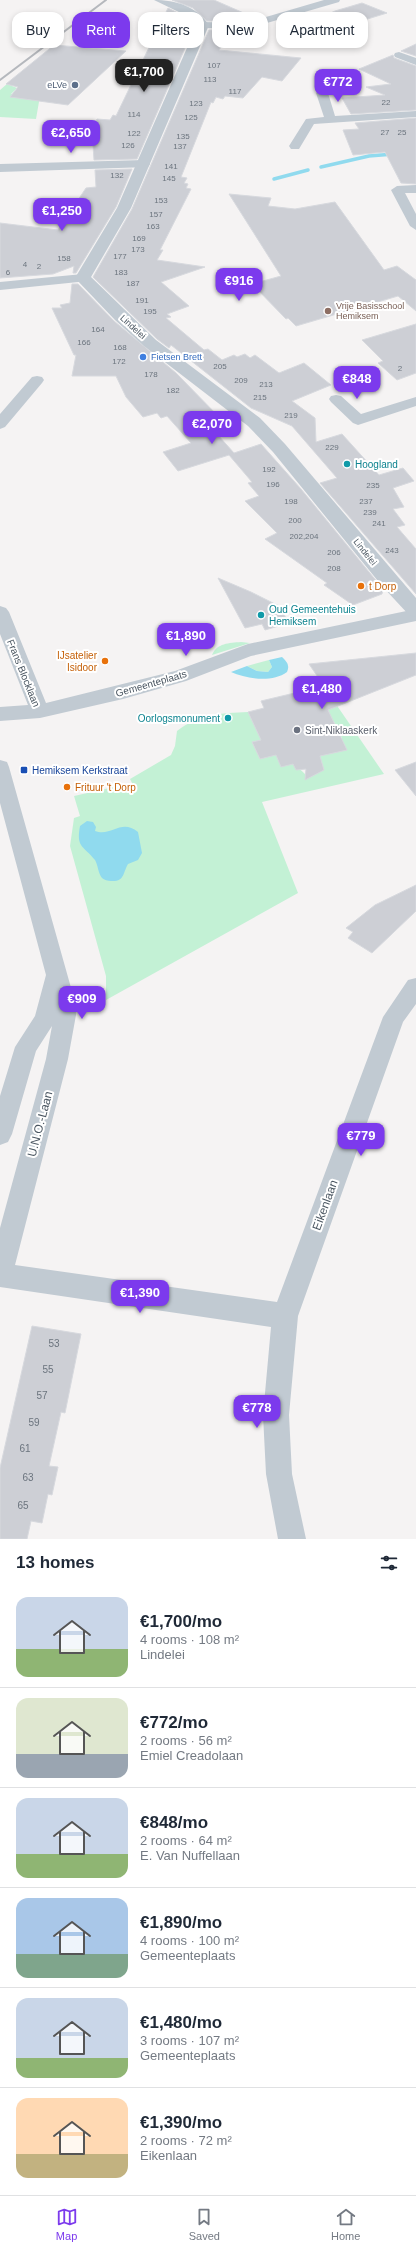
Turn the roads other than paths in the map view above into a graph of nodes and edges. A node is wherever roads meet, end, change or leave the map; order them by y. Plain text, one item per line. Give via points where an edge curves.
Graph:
1 (160, 0) edge
2 (335, 0) edge
3 (188, 12) edge
4 (204, 25) edge
5 (194, 48) edge
6 (399, 55) dead end
7 (416, 62) edge
8 (322, 93) dead end
9 (416, 114) edge
10 (331, 120) junction
11 (295, 146) dead end
12 (144, 164) junction
13 (0, 168) edge
14 (416, 189) edge
15 (416, 226) edge
16 (83, 278) junction
17 (0, 286) edge
18 (37, 380) dead end
19 (336, 399) dead end
20 (416, 401) edge
21 (0, 424) edge
22 (416, 610) edge
23 (0, 612) edge
24 (416, 614) edge
25 (40, 711) junction
26 (0, 714) edge
27 (0, 767) edge
28 (55, 974) junction
29 (416, 987) edge
30 (0, 1134) edge
31 (0, 1274) edge
32 (285, 1316) junction
33 (292, 1539) edge

1 - 3 street
2 - 4 street via 246,26
5 - 12 street
6 - 7 street
8 - 10 street
9 - 10 street
10 - 11 street via 310,121
12 - 13 street
12 - 16 street via 124,208
14 - 15 street via 397,190
16 - 17 street
16 - 22 street, Lindelei via 150,343 254,422 280,448 389,581
18 - 21 street
19 - 20 street via 358,420
23 - 25 street, Frans Blocklaan
24 - 25 street, Gemeenteplaats via 248,650 180,676
25 - 26 street, Gemeenteplaats
27 - 28 street, U.N.O.-Laan
28 - 30 street, U.N.O.-Laan via 52,997 44,1020 26,1047
28 - 31 street, U.N.O.-Laan via 64,1009 63,1034
29 - 32 street, Eikenlaan via 394,1017
31 - 32 street
32 - 33 street, Eikenlaan via 276,1415 279,1474

